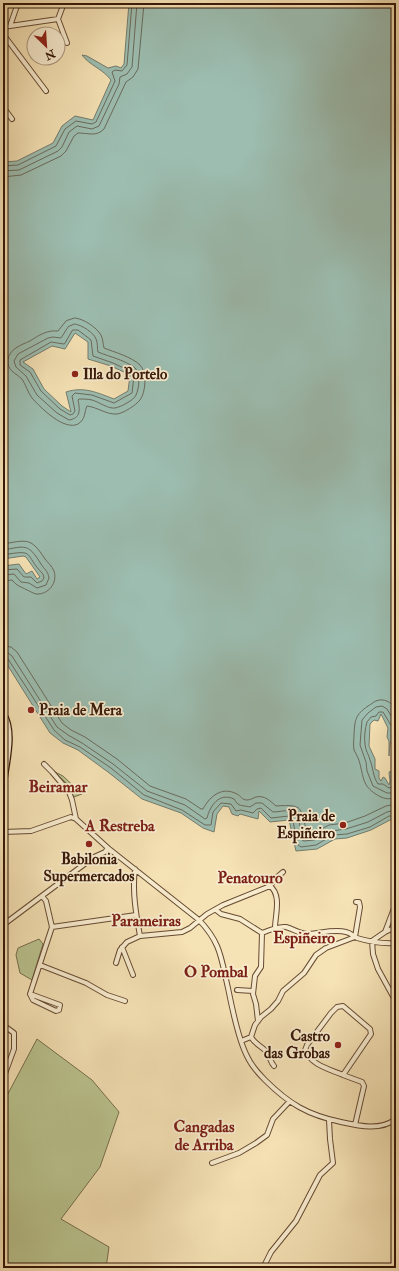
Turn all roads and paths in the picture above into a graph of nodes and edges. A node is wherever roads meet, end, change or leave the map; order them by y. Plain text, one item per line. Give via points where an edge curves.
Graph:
1 (18, 3) edge
2 (64, 3) edge
3 (58, 19) junction
4 (10, 26) junction
5 (3, 27) edge
6 (3, 34) edge
7 (67, 43) dead end
8 (46, 91) dead end
9 (3, 107) edge
10 (12, 119) dead end
11 (3, 714) edge
12 (44, 764) dead end
13 (3, 786) edge
14 (76, 819) junction
15 (3, 832) edge
16 (108, 848) junction
17 (135, 869) junction
18 (283, 872) dead end
19 (270, 886) junction
20 (42, 896) junction
21 (356, 902) dead end
22 (396, 903) edge
23 (216, 910) junction
24 (136, 915) junction
25 (198, 920) junction
26 (3, 925) edge
27 (52, 928) junction
28 (275, 928) junction
29 (396, 928) edge
30 (385, 932) junction
31 (262, 933) junction
32 (140, 936) junction
33 (355, 937) junction
34 (372, 941) junction
35 (396, 942) edge
36 (122, 947) junction
37 (116, 963) dead end
38 (40, 965) junction
39 (133, 975) dead end
40 (237, 990) dead end
41 (253, 991) junction
42 (30, 994) junction
43 (395, 1000) edge
44 (125, 1001) dead end
45 (258, 1021) junction
46 (3, 1025) edge
47 (252, 1037) junction
48 (242, 1041) junction
49 (274, 1066) dead end
50 (343, 1075) junction
51 (3, 1079) edge
52 (289, 1102) junction
53 (396, 1119) edge
54 (329, 1120) junction
55 (355, 1125) junction
56 (212, 1163) dead end
57 (262, 1268) edge

1 - 4 street
2 - 3 street
3 - 4 street
3 - 7 street
4 - 5 street
6 - 8 street
9 - 10 street
11 - 13 main road via 9,728
12 - 14 street via 69,792
14 - 15 street via 71,817 31,831
14 - 16 street
16 - 17 street
16 - 20 street
17 - 24 street
17 - 25 street
18 - 19 street
19 - 23 street
19 - 28 street via 275,890 276,897
20 - 26 street
20 - 27 street via 46,901
21 - 33 street via 360,908
22 - 30 street
23 - 25 street
23 - 31 street via 240,919
24 - 27 street
24 - 32 street
25 - 32 street via 182,932
25 - 48 street via 209,931 218,946
27 - 38 street
28 - 31 street
28 - 33 street via 285,927 308,934 347,932
29 - 30 street
30 - 34 street
31 - 41 street via 261,968 255,976
32 - 36 street
33 - 34 street
33 - 45 street via 326,948 316,955 304,973 283,991 278,1001
34 - 35 street
34 - 43 street via 378,969
36 - 37 street
36 - 39 street
38 - 42 street
38 - 44 street
40 - 41 street
41 - 45 street
42 - 42 street via 32,1000 59,1010 60,1005
45 - 47 street
46 - 51 street via 14,1033 14,1050
47 - 48 street
47 - 49 street via 266,1052
48 - 52 street via 246,1056 257,1071
50 - 50 street via 371,1034 370,1029 343,1006 337,1007 331,1013 305,1050 314,1062
50 - 55 street via 362,1082 364,1086
52 - 54 street via 310,1114
52 - 56 street via 273,1119 267,1135 238,1153
53 - 55 street via 378,1127
54 - 55 street
54 - 57 street via 333,1163 320,1175 296,1221 271,1252

